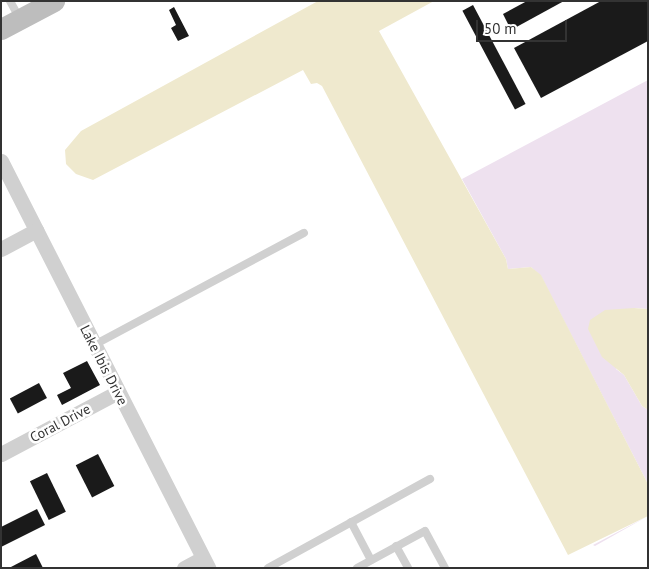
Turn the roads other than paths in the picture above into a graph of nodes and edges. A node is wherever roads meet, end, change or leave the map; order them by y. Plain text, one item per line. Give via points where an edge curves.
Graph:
1 (54, 1) edge
2 (15, 10) edge
3 (1, 29) edge
4 (1, 161) edge
5 (36, 230) junction
6 (304, 233) dead end
7 (1, 249) edge
8 (94, 345) junction
9 (118, 392) junction
10 (1, 454) edge
11 (430, 479) dead end
12 (351, 522) junction
13 (396, 546) junction
14 (371, 560) junction
15 (205, 563) edge
16 (184, 568) edge
17 (268, 568) edge
18 (357, 568) edge
19 (408, 568) edge
20 (445, 568) edge

1 - 2 main road
2 - 3 main road
4 - 5 street, Lake Ibis Drive
5 - 7 street
5 - 8 street, Lake Ibis Drive
6 - 8 lane
8 - 9 street, Lake Ibis Drive
9 - 10 street, Coral Drive
9 - 15 street, Lake Ibis Drive
11 - 12 lane
12 - 14 lane
12 - 17 lane
13 - 14 lane
13 - 19 lane
13 - 20 lane via 425,531
14 - 18 lane
15 - 16 street

